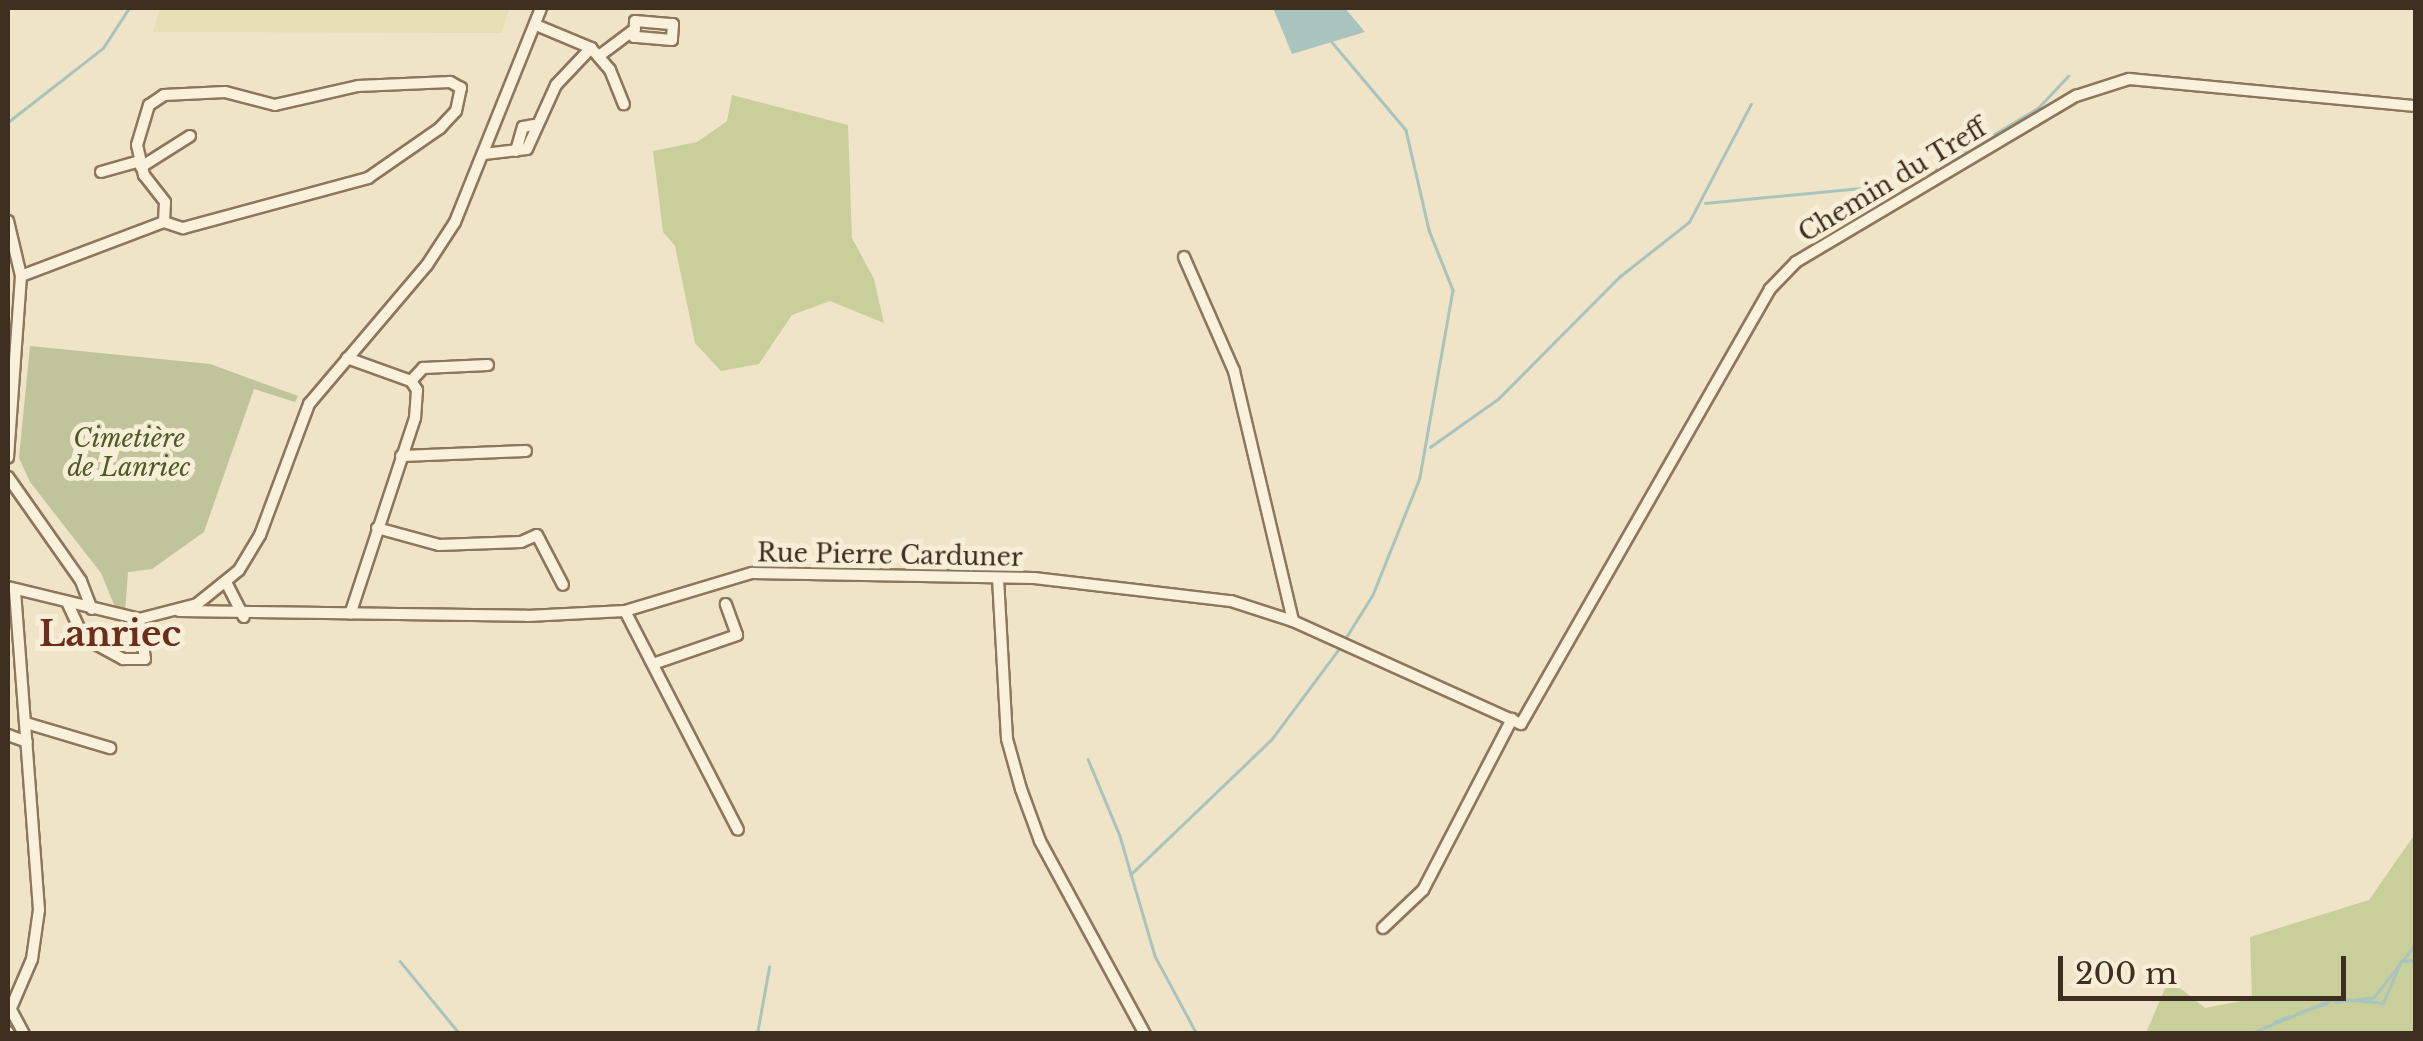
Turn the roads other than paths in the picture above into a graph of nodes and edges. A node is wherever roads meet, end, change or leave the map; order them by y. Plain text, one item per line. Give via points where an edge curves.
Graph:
1 (540, 8) edge
2 (536, 24) junction
3 (635, 29) dead end
4 (595, 52) junction
5 (624, 104) dead end
6 (2416, 106) edge
7 (190, 136) dead end
8 (484, 154) junction
9 (140, 164) junction
10 (100, 172) dead end
11 (8, 221) edge
12 (164, 222) junction
13 (1184, 257) dead end
14 (21, 276) junction
15 (347, 358) junction
16 (488, 366) dead end
17 (411, 381) junction
18 (526, 451) dead end
19 (401, 456) junction
20 (8, 458) edge
21 (8, 477) edge
22 (377, 528) junction
23 (998, 578) junction
24 (226, 584) junction
25 (563, 585) dead end
26 (11, 588) edge
27 (67, 602) junction
28 (726, 604) dead end
29 (92, 610) junction
30 (179, 611) junction
31 (625, 611) junction
32 (350, 614) junction
33 (244, 616) junction
34 (139, 619) junction
35 (1293, 621) junction
36 (653, 664) junction
37 (1516, 722) junction
38 (26, 723) junction
39 (8, 735) edge
40 (27, 742) junction
41 (110, 748) dead end
42 (738, 830) dead end
43 (1383, 928) dead end
44 (9, 1008) edge
45 (24, 1034) edge
46 (1145, 1034) edge

1 - 2 street
2 - 4 street
2 - 8 street
3 - 4 street
4 - 5 street
4 - 8 street via 556,84 534,125 522,128 516,151
6 - 37 street, Chemin du Treff via 2129,79 2076,96 1796,262 1770,289
7 - 9 street
8 - 15 street via 436,250
9 - 10 street
9 - 12 street via 162,196
9 - 12 street via 138,132 150,105 164,94 225,92 287,104 358,86 450,82 461,88 456,111 440,128 368,178 183,228
11 - 14 street
12 - 14 street
13 - 35 street via 1234,371
14 - 20 street
15 - 17 street
15 - 24 street via 309,404 256,544
16 - 17 street via 423,368
17 - 19 street via 417,406
18 - 19 street
19 - 22 street
21 - 29 street via 81,581
22 - 25 street via 439,545 522,542 537,535
22 - 32 street
23 - 31 street, Rue Pierre Carduner via 752,574
23 - 35 street, Rue Pierre Carduner via 1172,590
23 - 46 street via 1008,739 1020,789 1040,841
24 - 30 street
24 - 33 street
26 - 27 street
26 - 38 street
27 - 29 street
27 - 34 street via 83,637 123,659 145,659
28 - 36 street via 737,636
29 - 34 street
30 - 33 street, Rue Pierre Carduner
30 - 34 street
31 - 32 street, Rue Pierre Carduner
31 - 36 street
32 - 33 street, Rue Pierre Carduner
35 - 37 street, Rue Pierre Carduner
36 - 42 street
37 - 43 street, Chemin du Treff via 1423,890
38 - 40 street
38 - 41 street
39 - 40 street
40 - 44 street via 39,918 32,959
44 - 45 street

